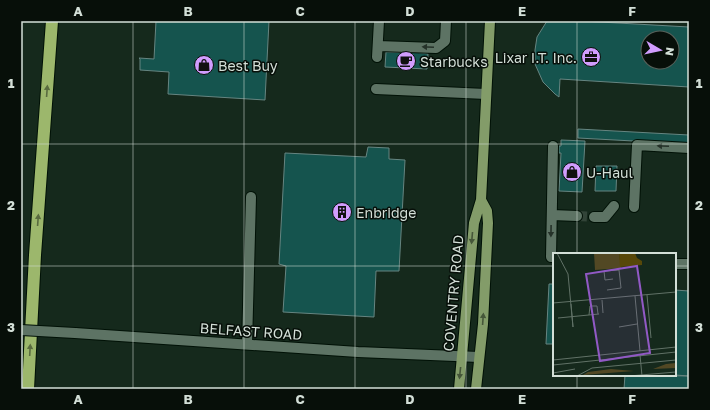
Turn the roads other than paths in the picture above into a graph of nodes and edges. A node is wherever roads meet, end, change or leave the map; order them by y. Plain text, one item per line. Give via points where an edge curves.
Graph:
1 (52, 21) edge
2 (379, 21) edge
3 (446, 21) edge
4 (490, 21) edge
5 (378, 46) junction
6 (377, 56) dead end
7 (376, 89) dead end
8 (486, 94) junction
9 (553, 146) dead end
10 (689, 148) edge
11 (251, 197) dead end
12 (481, 200) junction
13 (614, 206) dead end
14 (634, 207) dead end
15 (552, 210) junction
16 (577, 216) tunnel mouth
17 (594, 217) tunnel mouth
18 (553, 257) edge
19 (676, 264) edge
20 (689, 264) edge
21 (21, 330) edge
22 (247, 344) junction
23 (462, 357) junction
24 (479, 357) junction
25 (28, 389) edge
26 (459, 389) edge
27 (476, 389) edge

25 -> 1 highway
2 - 5 street
3 -> 5 street via 445,41 436,48
4 - 8 main road, COVENTRY ROAD
5 - 6 street
7 - 8 street
8 - 12 main road, COVENTRY ROAD
9 - 15 street
10 -> 14 street via 636,145
11 - 22 street
12 -> 23 main road, COVENTRY ROAD via 474,223
24 -> 12 main road, COVENTRY ROAD via 488,223 487,211
13 - 17 street via 605,217
15 - 16 street
15 -> 18 street
19 - 20 street
21 - 22 street, BELFAST ROAD, bridge
22 - 23 street, BELFAST ROAD
23 - 24 street, BELFAST ROAD
23 -> 26 main road, COVENTRY ROAD
24 - 27 main road, COVENTRY ROAD

